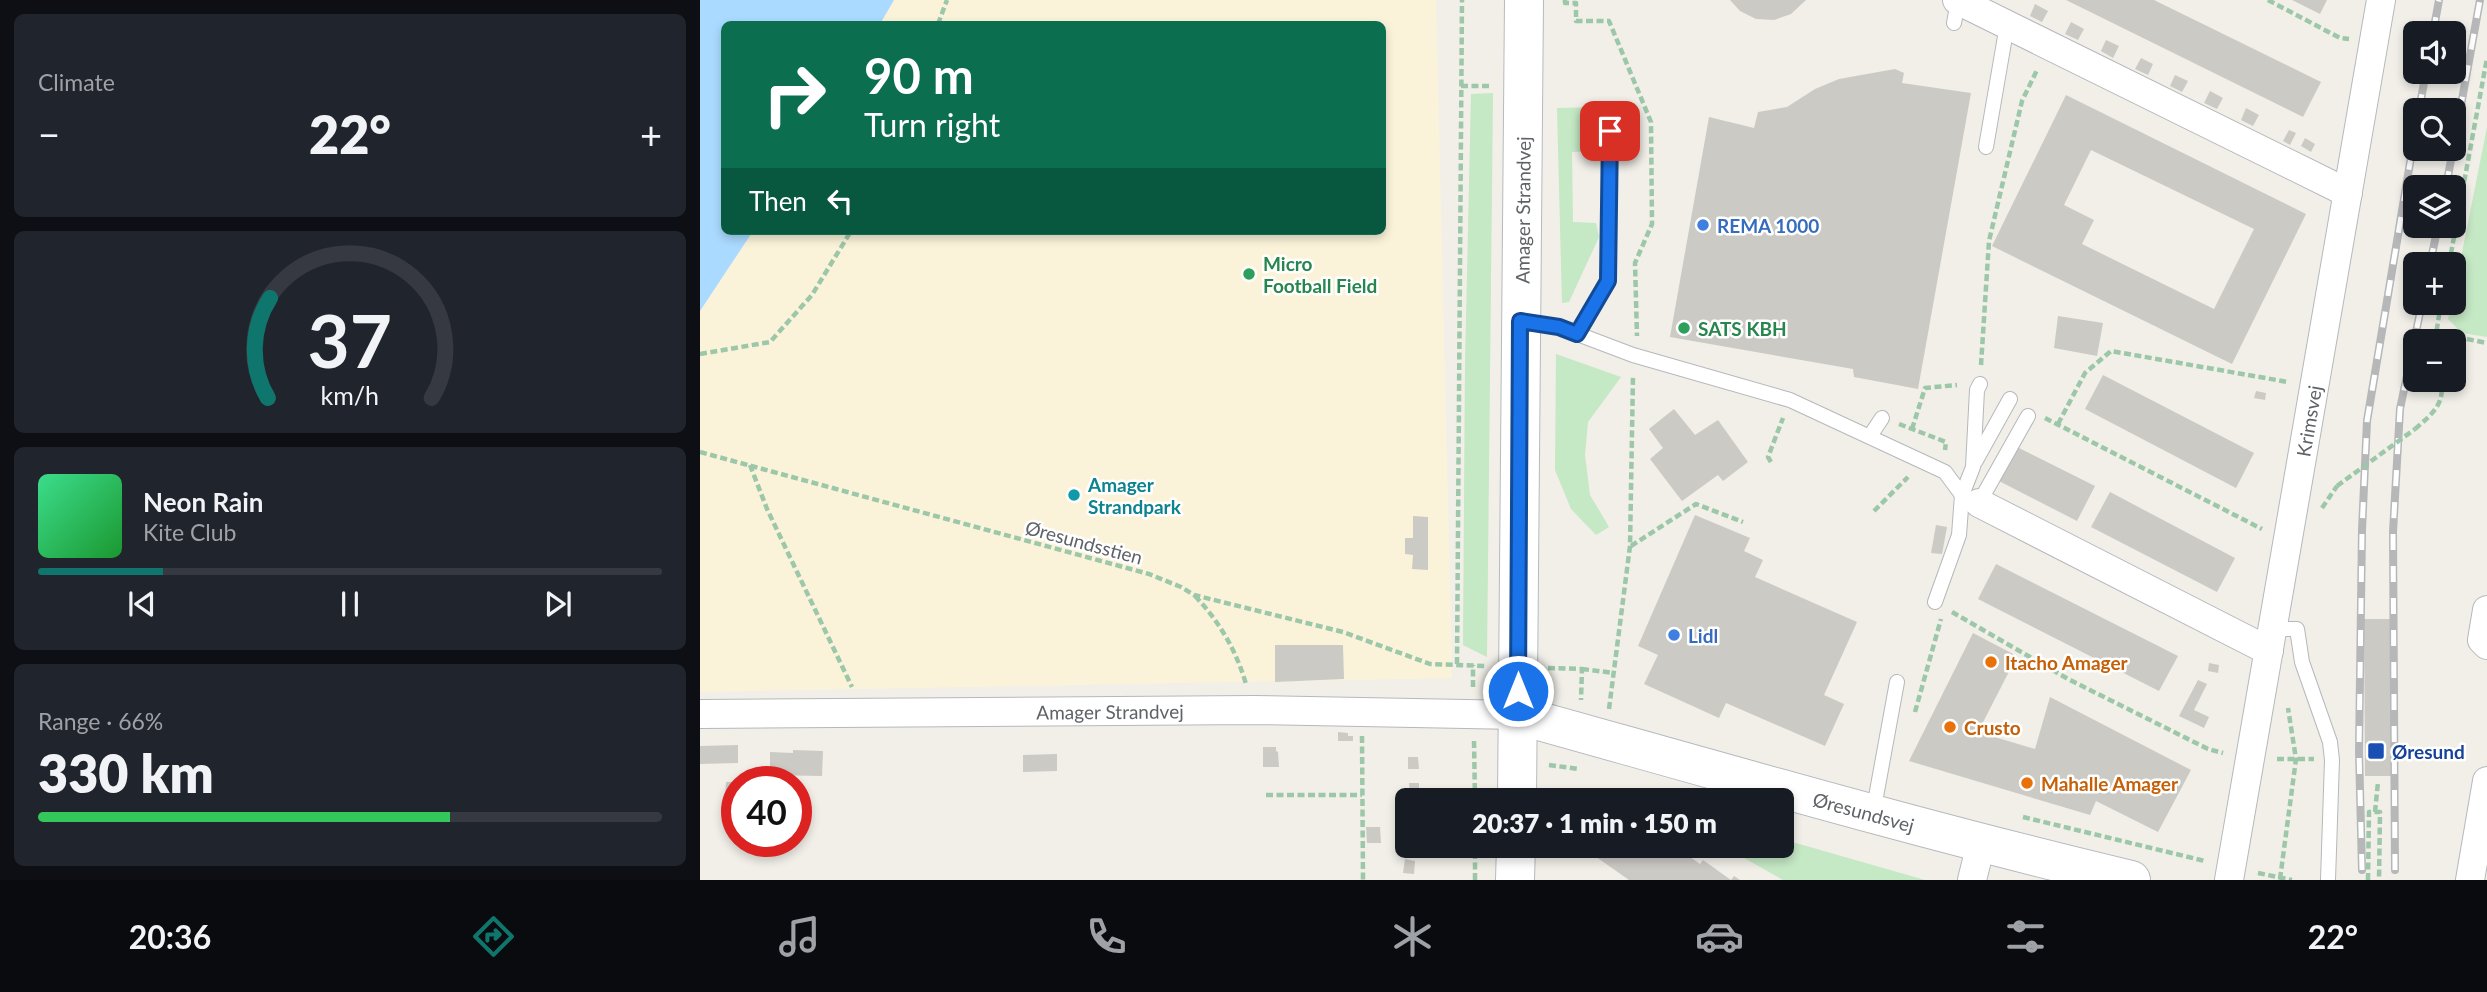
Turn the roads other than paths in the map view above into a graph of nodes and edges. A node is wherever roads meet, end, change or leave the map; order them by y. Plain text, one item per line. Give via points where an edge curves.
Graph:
1 (1524, 0) edge
2 (2381, 0) edge
3 (1956, 8) edge
4 (2007, 25) junction
5 (1610, 131) dead end
6 (1986, 147) dead end
7 (2348, 193) junction
8 (1520, 321) junction
9 (1577, 334) junction
10 (1980, 384) road end
11 (2010, 400) road end
12 (2028, 416) dead end
13 (1882, 418) dead end
14 (1870, 436) junction
15 (1973, 467) junction
16 (1971, 499) junction
17 (1935, 602) dead end
18 (2487, 610) edge
19 (2271, 640) junction
20 (2485, 642) edge
21 (1897, 682) dead end
22 (700, 714) edge
23 (1518, 715) junction
24 (2487, 781) edge
25 (1517, 788) edge
26 (1872, 815) junction
27 (1516, 858) edge
28 (1977, 862) edge
29 (1516, 880) edge
30 (2131, 880) edge
31 (2229, 880) edge
32 (2328, 880) edge
33 (2470, 880) edge

1 - 8 street, Amager Strandvej
2 - 7 street, Krimsvej
3 - 4 street
4 - 6 lane
4 - 7 street
5 - 9 lane via 1608,281
7 - 19 street, Krimsvej
8 - 9 lane
8 - 23 street, Amager Strandvej
9 - 14 lane via 1790,400
10 - 15 lane
11 - 15 lane
12 - 16 lane
13 - 14 lane
14 - 16 lane via 1945,472
15 - 16 lane
16 - 17 lane
16 - 19 street
18 - 20 street
19 - 31 street, Krimsvej
19 - 32 lane via 2297,629 2302,662 2330,742
21 - 26 lane
22 - 23 street, Amager Strandvej via 1254,710
23 - 25 street, Amager Strandvej
23 - 26 street, Øresundsvej
24 - 33 street
26 - 28 street, Øresundsvej
27 - 29 street
28 - 30 street, Øresundsvej

